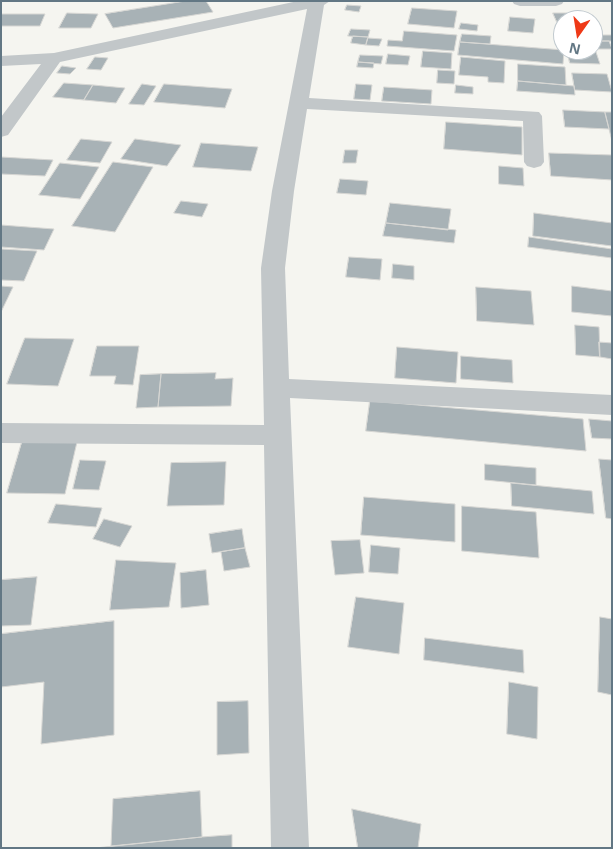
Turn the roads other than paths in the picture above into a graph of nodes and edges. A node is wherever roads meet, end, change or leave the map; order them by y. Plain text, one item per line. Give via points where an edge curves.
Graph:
1 (520, 1) edge
2 (556, 1) edge
3 (319, 2) edge
4 (54, 58) junction
5 (1, 61) edge
6 (299, 103) junction
7 (1, 131) edge
8 (534, 162) dead end
9 (277, 388) junction
10 (612, 405) edge
11 (1, 433) edge
12 (277, 435) junction
13 (290, 848) edge

1 - 2 street
3 - 4 street
3 - 6 street
4 - 5 street
4 - 7 street
6 - 8 street via 532,116
6 - 9 street via 273,268
9 - 10 street
9 - 12 street
11 - 12 street
12 - 13 street

